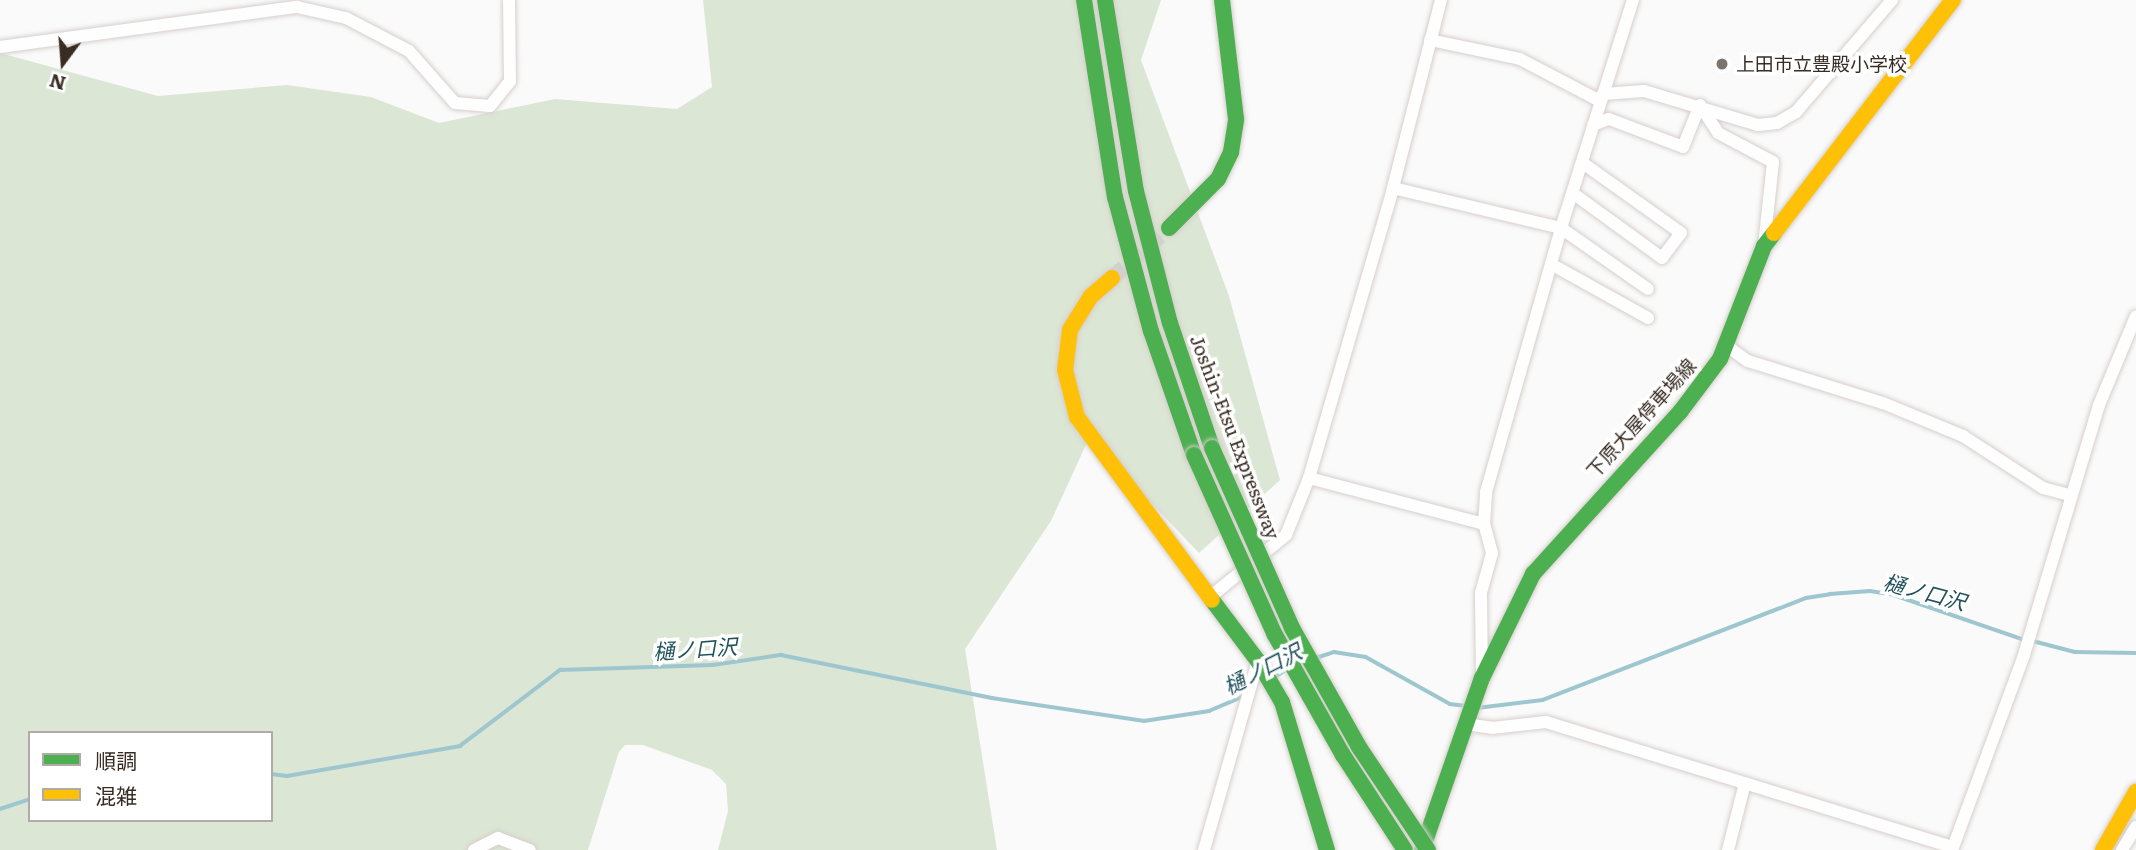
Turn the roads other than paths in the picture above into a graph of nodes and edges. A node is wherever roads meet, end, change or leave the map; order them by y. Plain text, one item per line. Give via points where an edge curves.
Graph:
1 (509, 0) edge
2 (1083, 0) edge
3 (1105, 0) edge
4 (1222, 0) edge
5 (1441, 0) edge
6 (1633, 0) edge
7 (1892, 0) edge
8 (1953, 0) edge
9 (1430, 40) junction
10 (0, 47) edge
11 (1601, 98) junction
12 (1700, 105) junction
13 (1593, 125) junction
14 (1583, 163) junction
15 (1393, 188) junction
16 (1574, 194) junction
17 (1169, 228) tunnel mouth
18 (1561, 228) junction
19 (1764, 246) junction
20 (1551, 264) junction
21 (1111, 278) tunnel mouth
22 (1648, 289) dead end
23 (2136, 316) edge
24 (1648, 318) dead end
25 (1727, 346) junction
26 (1309, 478) junction
27 (2070, 495) junction
28 (1484, 524) junction
29 (1210, 597) junction
30 (1258, 661) junction
31 (1482, 678) junction
32 (1469, 713) junction
33 (1745, 783) junction
34 (2136, 792) edge
35 (2136, 827) edge
36 (1952, 849) edge
37 (474, 850) edge
38 (530, 850) edge
39 (1204, 850) edge
40 (1327, 850) edge
41 (1405, 850) edge
42 (1422, 850) edge
43 (1428, 850) edge
44 (1728, 850) edge
45 (2103, 850) edge
46 (2122, 850) edge

1 - 10 street via 510,81 489,106 455,103 410,51 346,18 298,8
2 - 41 main road, bridge via 1118,208 1151,331 1194,454 1275,635 1343,755
3 - 43 main road, Joshin-Etsu Expressway, bridge via 1136,191 1170,323 1212,448 1262,567 1311,664 1359,747
4 - 17 main road via 1236,119 1231,152 1218,179
5 - 9 street
6 - 11 street
7 - 12 street via 1796,112 1777,123 1758,125
8 - 19 main road, 下原大屋停車場線
9 - 11 street via 1520,59
9 - 15 street
11 - 12 street via 1644,91
11 - 13 street
12 - 13 street via 1684,147 1609,119
12 - 19 street via 1718,133 1773,162
13 - 14 street
14 - 16 street
14 - 16 street via 1681,233 1661,258
15 - 18 street
15 - 26 street
16 - 18 street
18 - 20 street
18 - 22 street
19 - 25 main road, 下原大屋停車場線
20 - 24 street
20 - 28 street via 1486,492
21 - 29 main road via 1091,296 1070,330 1065,370 1068,392 1101,455
23 - 27 street via 2099,405
25 - 27 street via 1748,360 1883,403 1962,436 2043,488
25 - 31 main road, 下原大屋停車場線 via 1680,412 1547,555 1514,606
26 - 28 street
26 - 29 street via 1286,535
27 - 36 street via 2026,648
28 - 31 street via 1492,554 1481,593
29 - 30 main road
30 - 39 street
30 - 40 main road via 1282,702
31 - 32 main road, 下原大屋停車場線
32 - 33 street via 1492,728 1546,722
32 - 42 main road, 下原大屋停車場線
33 - 36 street
33 - 44 street
34 - 45 main road
35 - 46 street
37 - 38 street via 498,838

